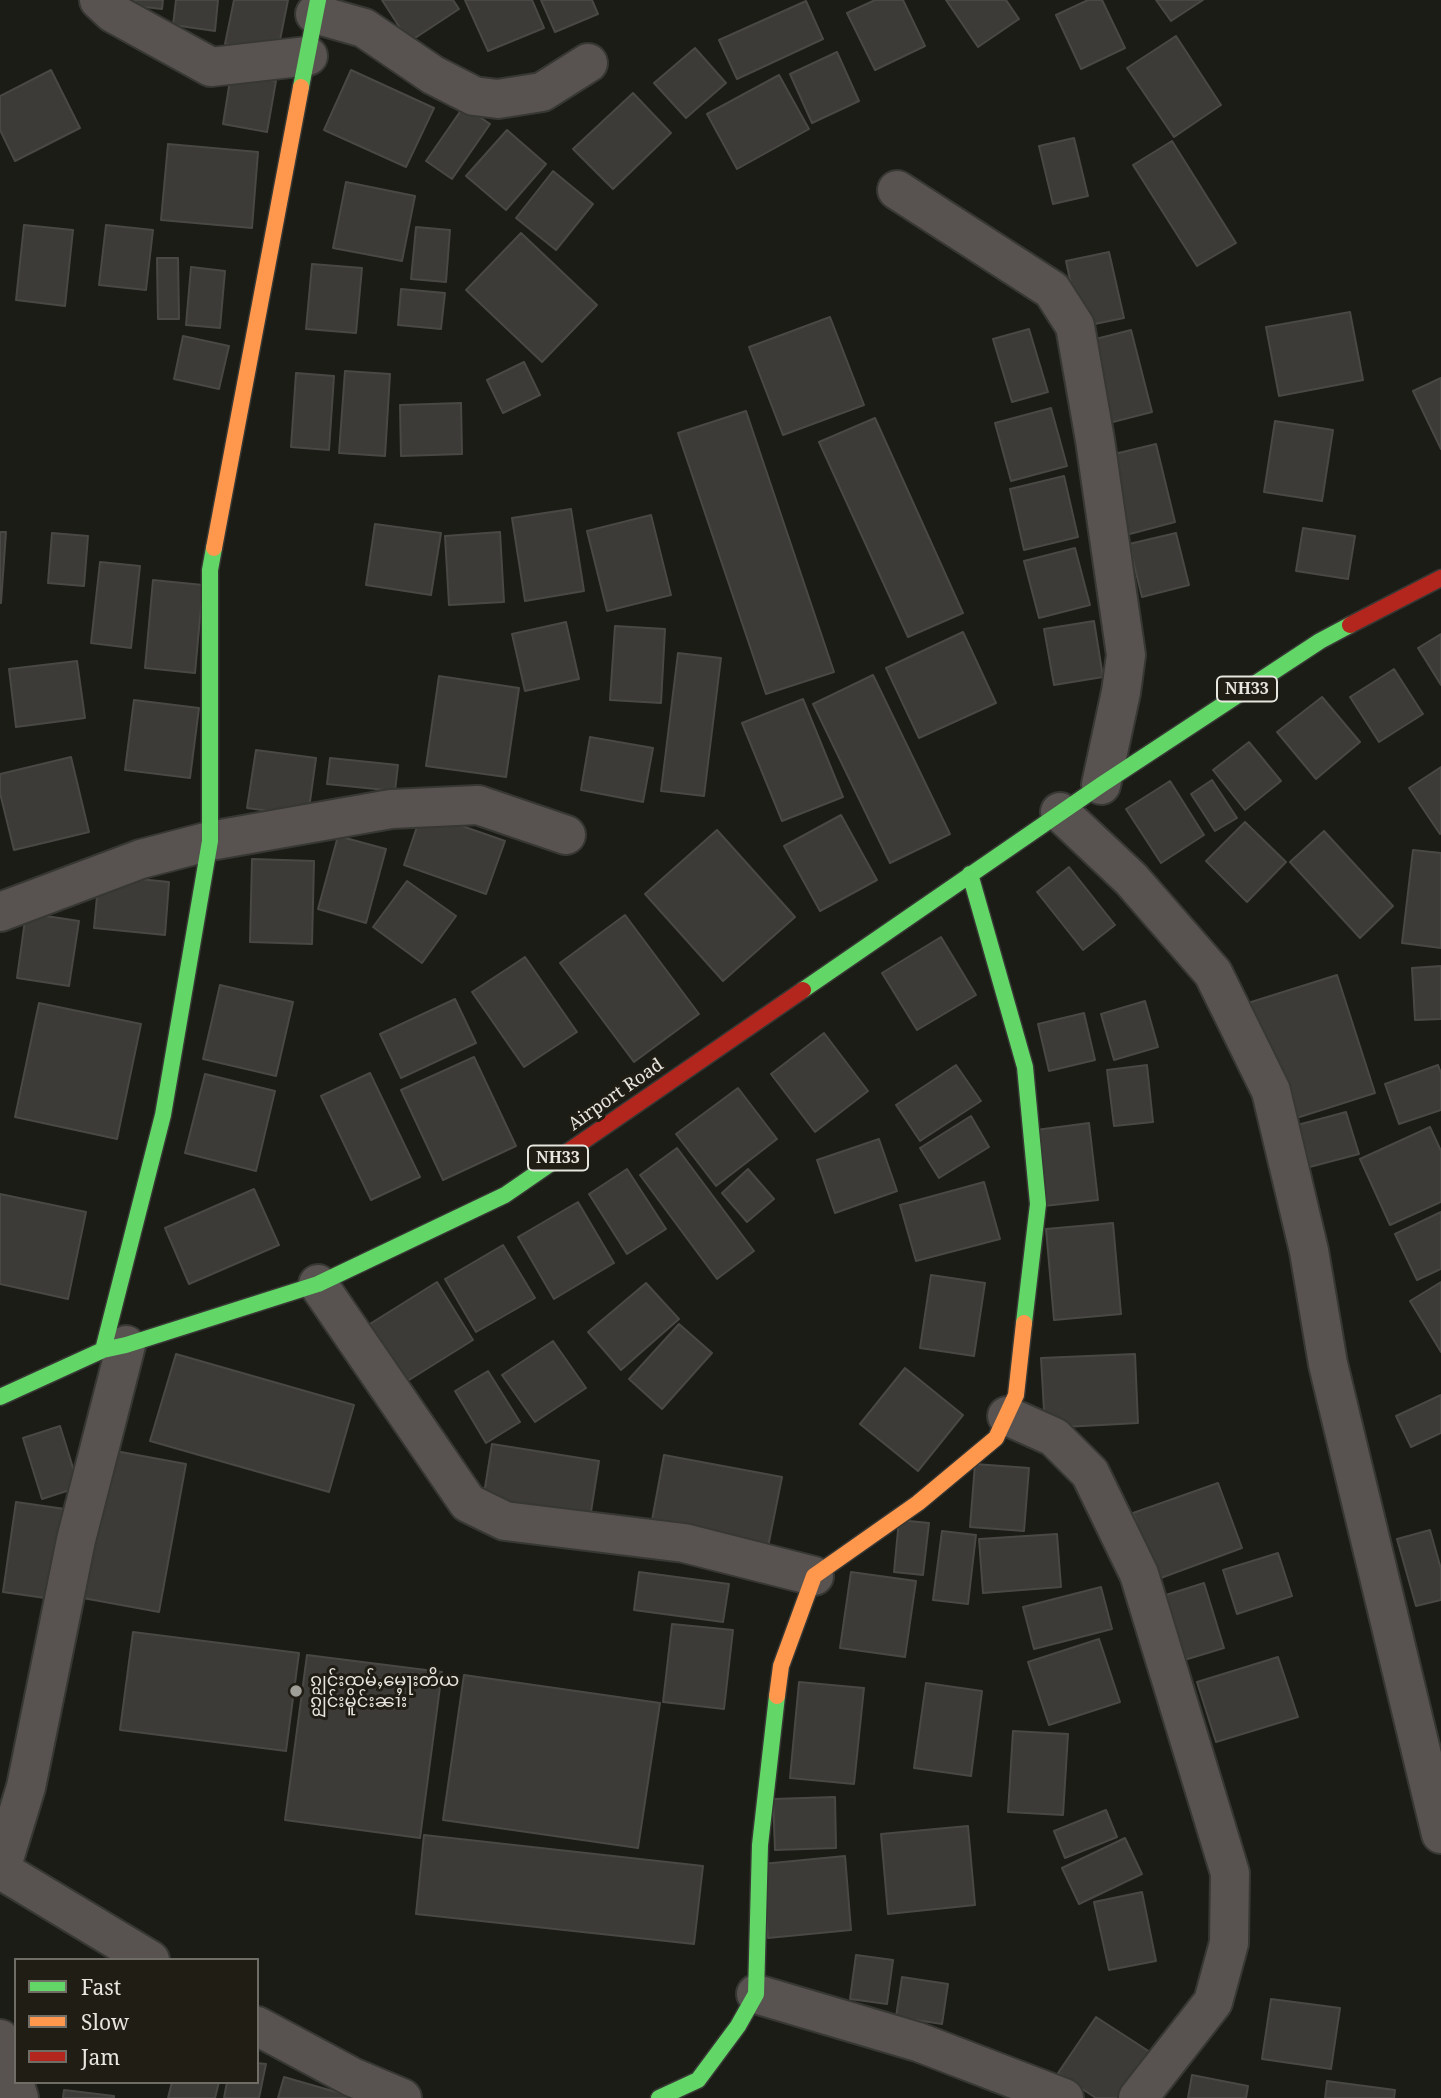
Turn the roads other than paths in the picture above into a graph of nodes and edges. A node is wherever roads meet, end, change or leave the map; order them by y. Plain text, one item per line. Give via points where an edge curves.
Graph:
1 (99, 0) edge
2 (317, 7) edge
3 (308, 56) junction
4 (588, 63) dead end
5 (897, 190) dead end
6 (1441, 578) edge
7 (1101, 785) junction
8 (1060, 812) junction
9 (566, 835) dead end
10 (210, 841) junction
11 (970, 874) junction
12 (0, 912) edge
13 (318, 1284) junction
14 (115, 1347) junction
15 (0, 1397) edge
16 (1007, 1416) junction
17 (814, 1576) junction
18 (1441, 1834) edge
19 (0, 1871) edge
20 (147, 1958) edge
21 (755, 1994) junction
22 (259, 2027) edge
23 (0, 2039) edge
24 (14, 2082) edge
25 (402, 2098) edge
26 (659, 2098) edge
27 (1064, 2098) edge
28 (1138, 2098) edge

1 - 3 street via 113,13 211,67
2 - 3 main road
2 - 4 street via 364,27 433,75 474,96 498,99 542,92
3 - 10 main road via 210,570
5 - 7 street via 1052,290 1075,326 1126,655
6 - 7 main road, NH33 via 1320,641
7 - 8 main road, NH33
8 - 11 main road, Airport Road / NH33
8 - 18 street via 1131,880 1213,973 1271,1091 1309,1251 1328,1364
9 - 10 street via 478,805 391,809
10 - 12 street via 141,859
10 - 14 main road via 163,1115
11 - 13 main road, Airport Road / NH33 via 505,1195
11 - 16 main road via 1025,1067 1038,1204 1016,1395
13 - 14 main road, Airport Road / NH33
13 - 17 street via 468,1503 505,1521 684,1543
14 - 15 main road, Airport Road / NH33
14 - 19 street via 26,1787
16 - 17 main road via 996,1438 918,1503
16 - 28 street via 1054,1437 1090,1473 1109,1511 1139,1574 1230,1873 1229,1943 1213,2001
17 - 21 main road via 781,1665 760,1845
19 - 20 street
21 - 26 main road via 738,2026 698,2080
21 - 27 street via 918,2042
22 - 25 street
23 - 24 street

